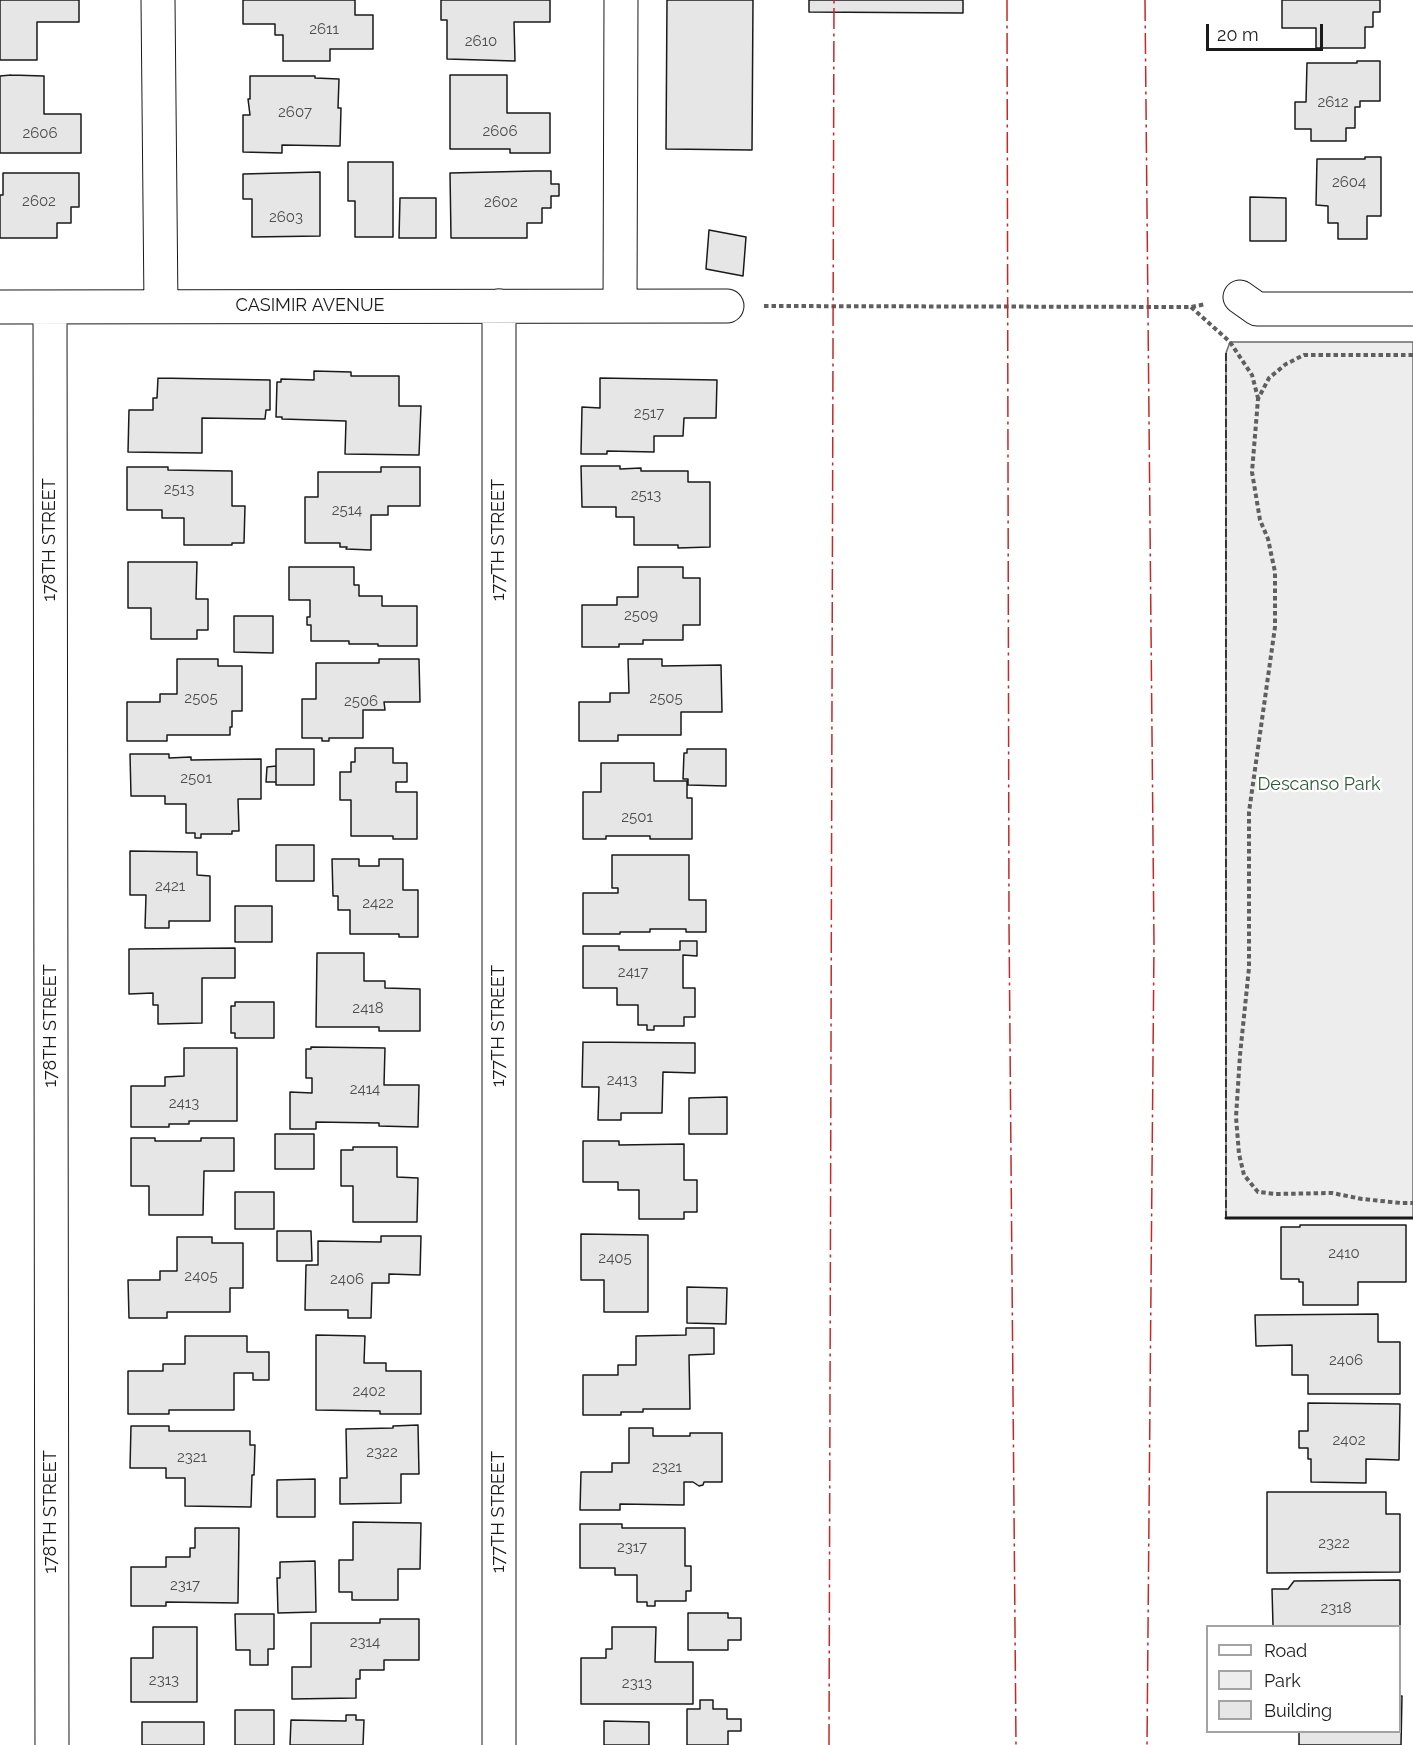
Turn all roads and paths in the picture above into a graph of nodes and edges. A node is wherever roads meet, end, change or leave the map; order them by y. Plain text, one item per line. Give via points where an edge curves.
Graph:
1 (158, 0) edge
2 (621, 0) edge
3 (1240, 297) joint
4 (499, 306) junction
5 (620, 306) junction
6 (727, 306) joint
7 (0, 307) edge
8 (50, 307) junction
9 (161, 307) junction
10 (1191, 307) junction
11 (1413, 309) edge
12 (1413, 355) edge
13 (1258, 399) junction
14 (1413, 1203) edge
15 (52, 1745) edge
16 (500, 1745) edge

1 - 9 street
2 - 5 street
3 - 10 path
3 - 11 street via 1257,309
4 - 5 street, CASIMIR AVENUE
4 - 9 street, CASIMIR AVENUE
4 - 16 street, 177TH STREET
5 - 6 street, CASIMIR AVENUE
6 - 10 path
7 - 8 street, CASIMIR AVENUE
8 - 9 street, CASIMIR AVENUE
8 - 15 street, 178TH STREET
10 - 13 path via 1230,342 1252,375
12 - 13 path via 1304,355 1269,378
13 - 14 path via 1252,472 1275,572 1275,627 1249,812 1249,968 1236,1117 1239,1154 1244,1175 1258,1192 1332,1193

